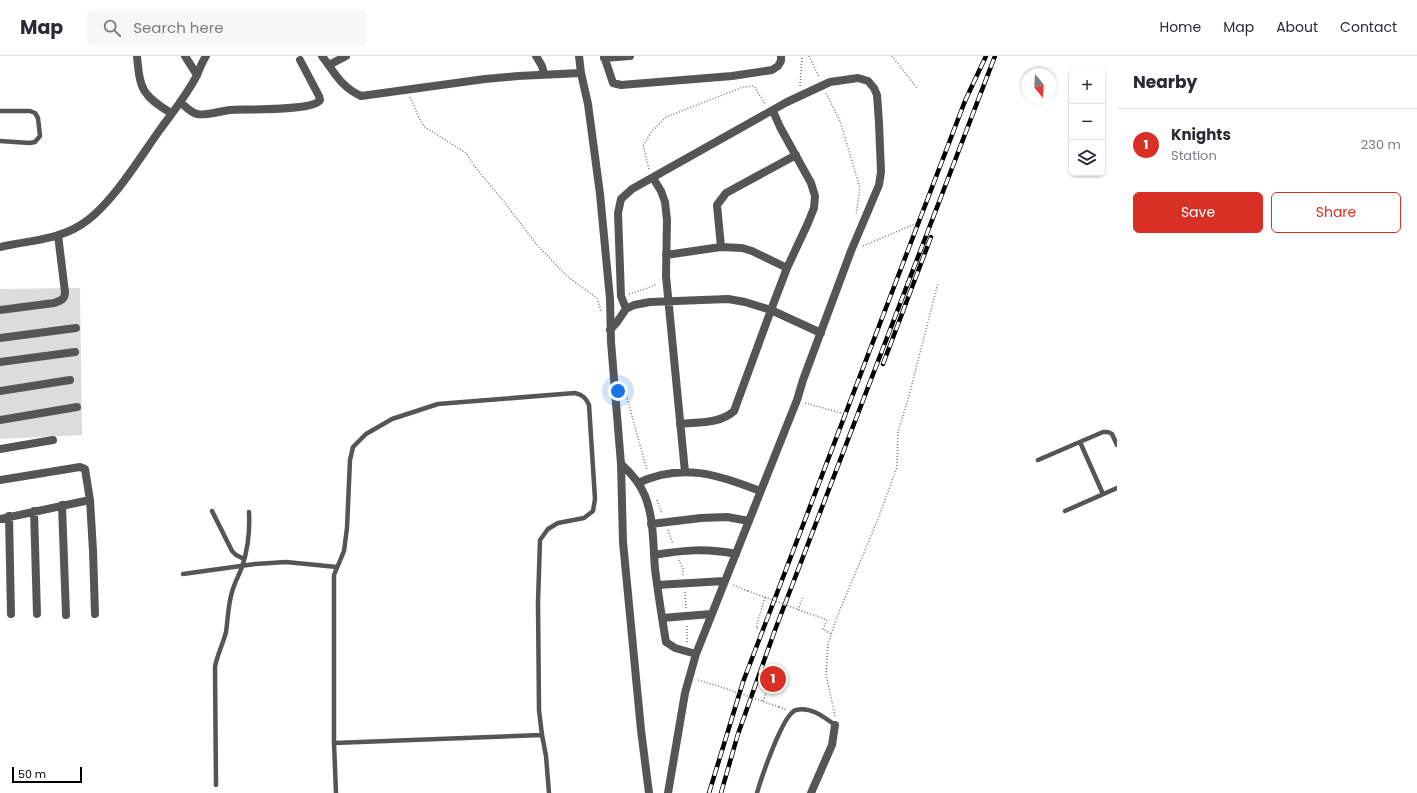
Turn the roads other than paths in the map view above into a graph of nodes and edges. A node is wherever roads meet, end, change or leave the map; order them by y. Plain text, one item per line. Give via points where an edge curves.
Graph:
1 (137, 56) edge
2 (185, 56) edge
3 (206, 56) edge
4 (322, 56) edge
5 (346, 56) edge
6 (536, 56) edge
7 (579, 56) edge
8 (630, 56) edge
9 (781, 56) edge
10 (604, 57) edge
11 (300, 60) dead end
12 (329, 65) junction
13 (581, 73) junction
14 (544, 74) junction
15 (197, 75) junction
16 (180, 102) junction
17 (0, 111) edge
18 (773, 111) junction
19 (171, 114) junction
20 (0, 141) edge
21 (796, 155) junction
22 (653, 178) junction
23 (58, 235) junction
24 (0, 247) edge
25 (721, 247) junction
26 (666, 255) junction
27 (787, 268) junction
28 (668, 301) junction
29 (626, 309) junction
30 (0, 310) edge
31 (771, 310) junction
32 (76, 328) dead end
33 (610, 330) junction
34 (821, 332) junction
35 (0, 338) edge
36 (75, 352) dead end
37 (0, 362) edge
38 (70, 380) dead end
39 (0, 391) edge
40 (77, 407) dead end
41 (0, 420) edge
42 (680, 424) junction
43 (53, 440) dead end
44 (1080, 442) junction
45 (1117, 446) edge
46 (0, 449) edge
47 (1038, 460) dead end
48 (621, 464) junction
49 (685, 472) junction
50 (0, 480) edge
51 (638, 483) junction
52 (1117, 488) edge
53 (760, 491) junction
54 (1103, 494) junction
55 (90, 500) junction
56 (62, 505) junction
57 (34, 511) junction
58 (212, 511) dead end
59 (1065, 511) dead end
60 (249, 512) dead end
61 (10, 516) junction
62 (0, 519) edge
63 (749, 521) junction
64 (651, 524) junction
65 (736, 554) junction
66 (654, 555) junction
67 (244, 559) junction
68 (242, 566) junction
69 (337, 567) junction
70 (183, 574) dead end
71 (724, 581) junction
72 (657, 585) junction
73 (11, 614) dead end
74 (37, 614) dead end
75 (95, 614) dead end
76 (711, 614) junction
77 (66, 615) dead end
78 (662, 618) junction
79 (696, 654) junction
80 (835, 726) joint
81 (542, 735) junction
82 (334, 743) junction
83 (216, 785) dead end
84 (336, 793) edge
85 (549, 793) edge
86 (649, 793) edge
87 (668, 793) edge
88 (756, 793) edge
89 (811, 793) edge

1 - 19 street via 143,90 154,103
2 - 15 street
3 - 15 street
4 - 12 street
5 - 12 street
6 - 14 street
7 - 13 street
8 - 10 street
9 - 10 street via 778,66 772,70 732,76 621,85 613,83
11 - 16 street via 319,96 320,100 315,104 199,115
12 - 14 street via 344,86 361,96 485,79
13 - 14 street
13 - 33 street via 588,104 600,194 610,299
15 - 16 street
16 - 19 street
17 - 20 lane via 36,112 40,136 35,142 30,143
18 - 21 street
18 - 22 street
18 - 34 street via 799,96 841,80 858,78 868,81 877,95 881,172 879,185
19 - 23 street via 96,214 80,226
21 - 25 street via 726,193 720,199 717,204
21 - 27 street via 815,196 814,208
22 - 26 street via 665,202
22 - 29 street via 632,189 621,199 618,213 621,296
23 - 24 street
23 - 30 street via 64,299 54,303
25 - 26 street
25 - 27 street via 752,251
26 - 28 street
27 - 31 street
28 - 29 street via 634,305
28 - 31 street via 728,299
28 - 42 street
29 - 33 street
31 - 34 street
31 - 42 street via 734,412 720,420
32 - 35 street
33 - 48 street
34 - 53 street
36 - 37 street
38 - 39 street
40 - 41 street
42 - 49 street
43 - 46 street
44 - 45 lane via 1108,432 1112,434
44 - 47 lane
44 - 54 lane
48 - 51 street
48 - 86 street via 623,542
49 - 51 street via 649,478
49 - 53 street via 702,472
50 - 55 street via 82,468 86,471
51 - 64 street via 650,509
52 - 54 lane
53 - 63 street
54 - 59 lane
55 - 56 street
55 - 75 street
56 - 57 street
56 - 77 street
57 - 61 street
57 - 74 street
58 - 67 lane via 232,551
60 - 67 lane via 250,530
61 - 62 street
61 - 73 street
63 - 64 street via 727,517
63 - 65 street
64 - 66 street
65 - 66 street via 694,550
65 - 71 street
66 - 72 street
67 - 68 lane
68 - 69 lane via 286,562
68 - 70 lane
68 - 83 lane via 232,593 226,632 215,667
69 - 81 lane via 344,551 347,528 350,460 353,447 366,434 392,419 438,404 529,396 581,395 589,405 595,499 593,511 584,518 558,523 548,529 540,540 539,710
69 - 82 lane via 334,575
71 - 72 street
71 - 76 street
72 - 78 street
76 - 78 street
76 - 79 street
78 - 79 street via 666,642 675,648
79 - 87 street via 685,693
80 - 88 lane via 806,709 790,713 779,733
80 - 89 street via 832,745
81 - 82 lane
81 - 85 lane
82 - 84 lane

